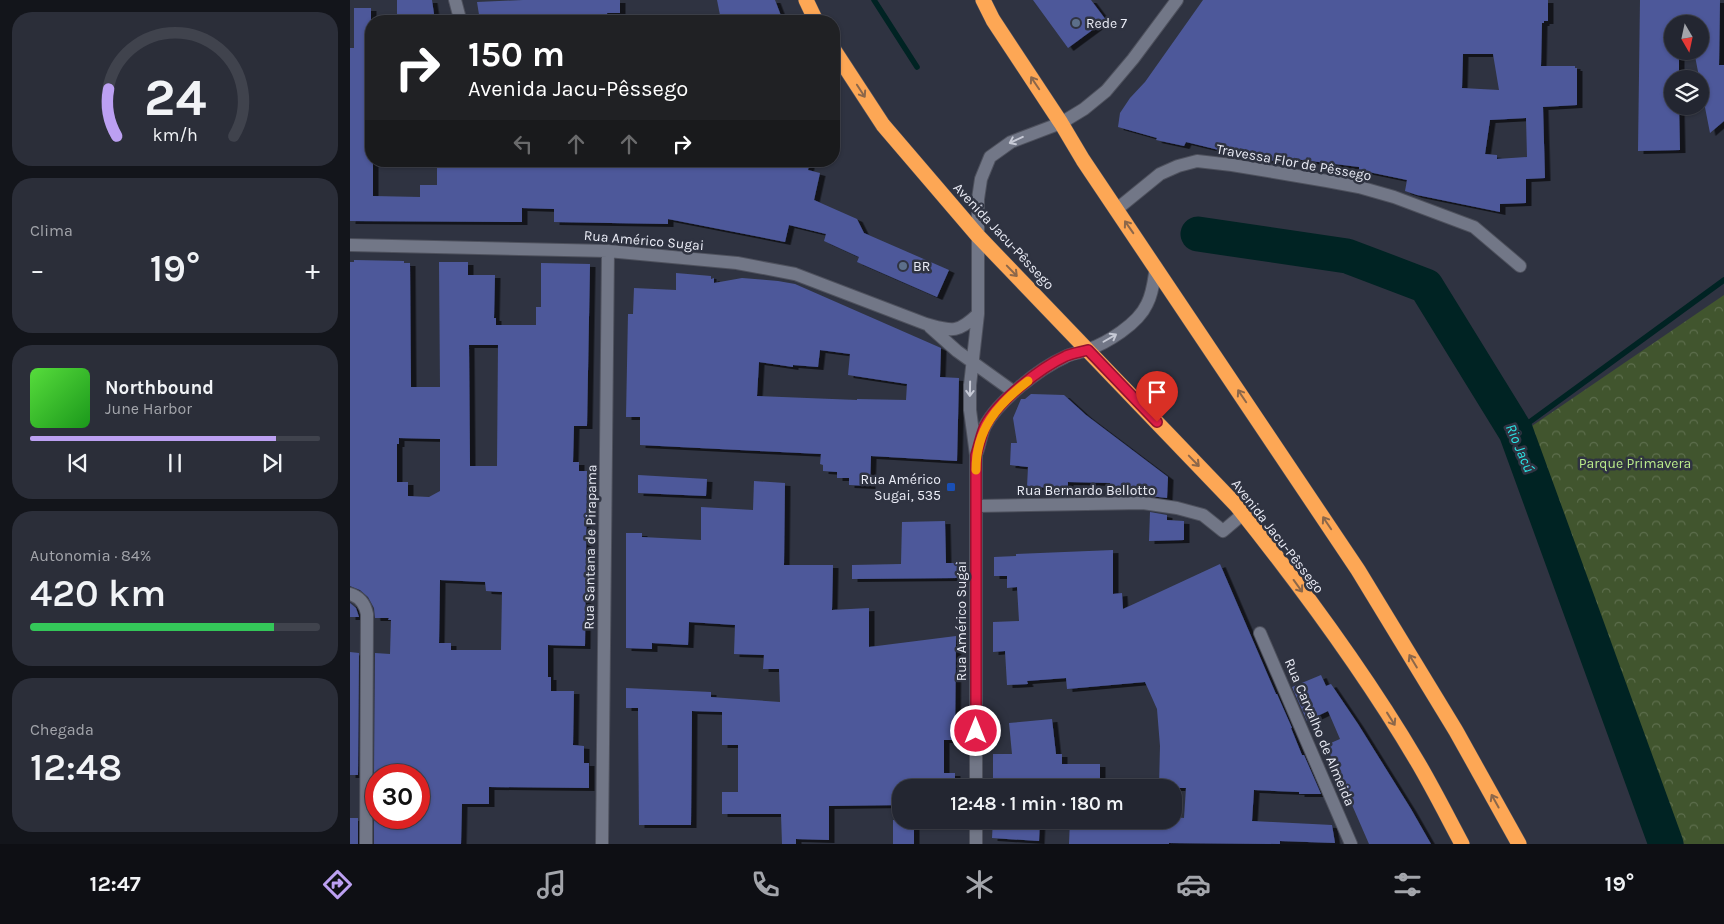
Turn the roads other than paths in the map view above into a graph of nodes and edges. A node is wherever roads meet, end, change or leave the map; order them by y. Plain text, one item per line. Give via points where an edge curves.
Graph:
1 (455, 0) edge
2 (806, 0) edge
3 (983, 0) edge
4 (1177, 0) edge
5 (459, 15) dead end
6 (813, 15) edge
7 (840, 59) edge
8 (1061, 124) junction
9 (1116, 209) junction
10 (978, 236) junction
11 (350, 245) edge
12 (608, 251) junction
13 (1520, 266) dead end
14 (1156, 267) junction
15 (978, 314) junction
16 (926, 324) junction
17 (1088, 350) junction
18 (972, 361) junction
19 (1014, 392) junction
20 (976, 455) junction
21 (976, 506) junction
22 (1243, 514) junction
23 (350, 594) edge
24 (1260, 633) dead end
25 (976, 779) edge
26 (976, 829) edge
27 (366, 844) edge
28 (602, 844) edge
29 (976, 844) edge
30 (1351, 844) edge
31 (1462, 844) edge
32 (1519, 844) edge

1 - 5 street
2 - 6 highway
8 -> 3 highway
4 - 8 street, Rua Américo Sugai via 1106,91
7 -> 10 highway, Avenida Jacu-Pêssego via 883,125
8 - 9 highway
8 -> 10 street, Rua Américo Sugai via 1011,142 990,157 981,179
9 - 13 street, Travessa Flor de Pêssego via 1160,174 1178,166 1197,162 1232,165 1359,187 1402,200 1474,227
14 -> 9 highway
10 - 15 street, Rua Américo Sugai
10 -> 17 highway, Avenida Jacu-Pêssego
11 - 12 street, Rua Américo Sugai
12 - 16 street, Rua Américo Sugai via 737,263 795,274
12 - 28 street, Rua Santana de Pirapama
17 -> 14 street, Rua Américo Sugai via 1137,319 1147,305
32 -> 14 highway via 1456,731 1358,570
15 - 16 street, Rua Américo Sugai via 958,329 947,330
15 - 18 street, Rua Américo Sugai
16 - 18 street, Rua Américo Sugai
17 - 19 street, Rua Américo Sugai via 1051,364
17 -> 22 highway, Avenida Jacu-Pêssego
18 - 19 street, Rua Américo Sugai
18 -> 20 street, Rua Américo Sugai via 970,410
19 - 20 street, Rua Américo Sugai via 985,427
20 - 21 street, Rua Américo Sugai
21 - 22 street, Rua Bernardo Bellotto via 1143,503 1204,515 1224,531
21 - 25 street, Rua Américo Sugai
22 -> 31 highway, Avenida Jacu-Pêssego via 1364,678 1416,760
23 - 27 street via 359,598 366,607
24 - 30 street, Rua Carvalho de Almeida
26 - 29 street

